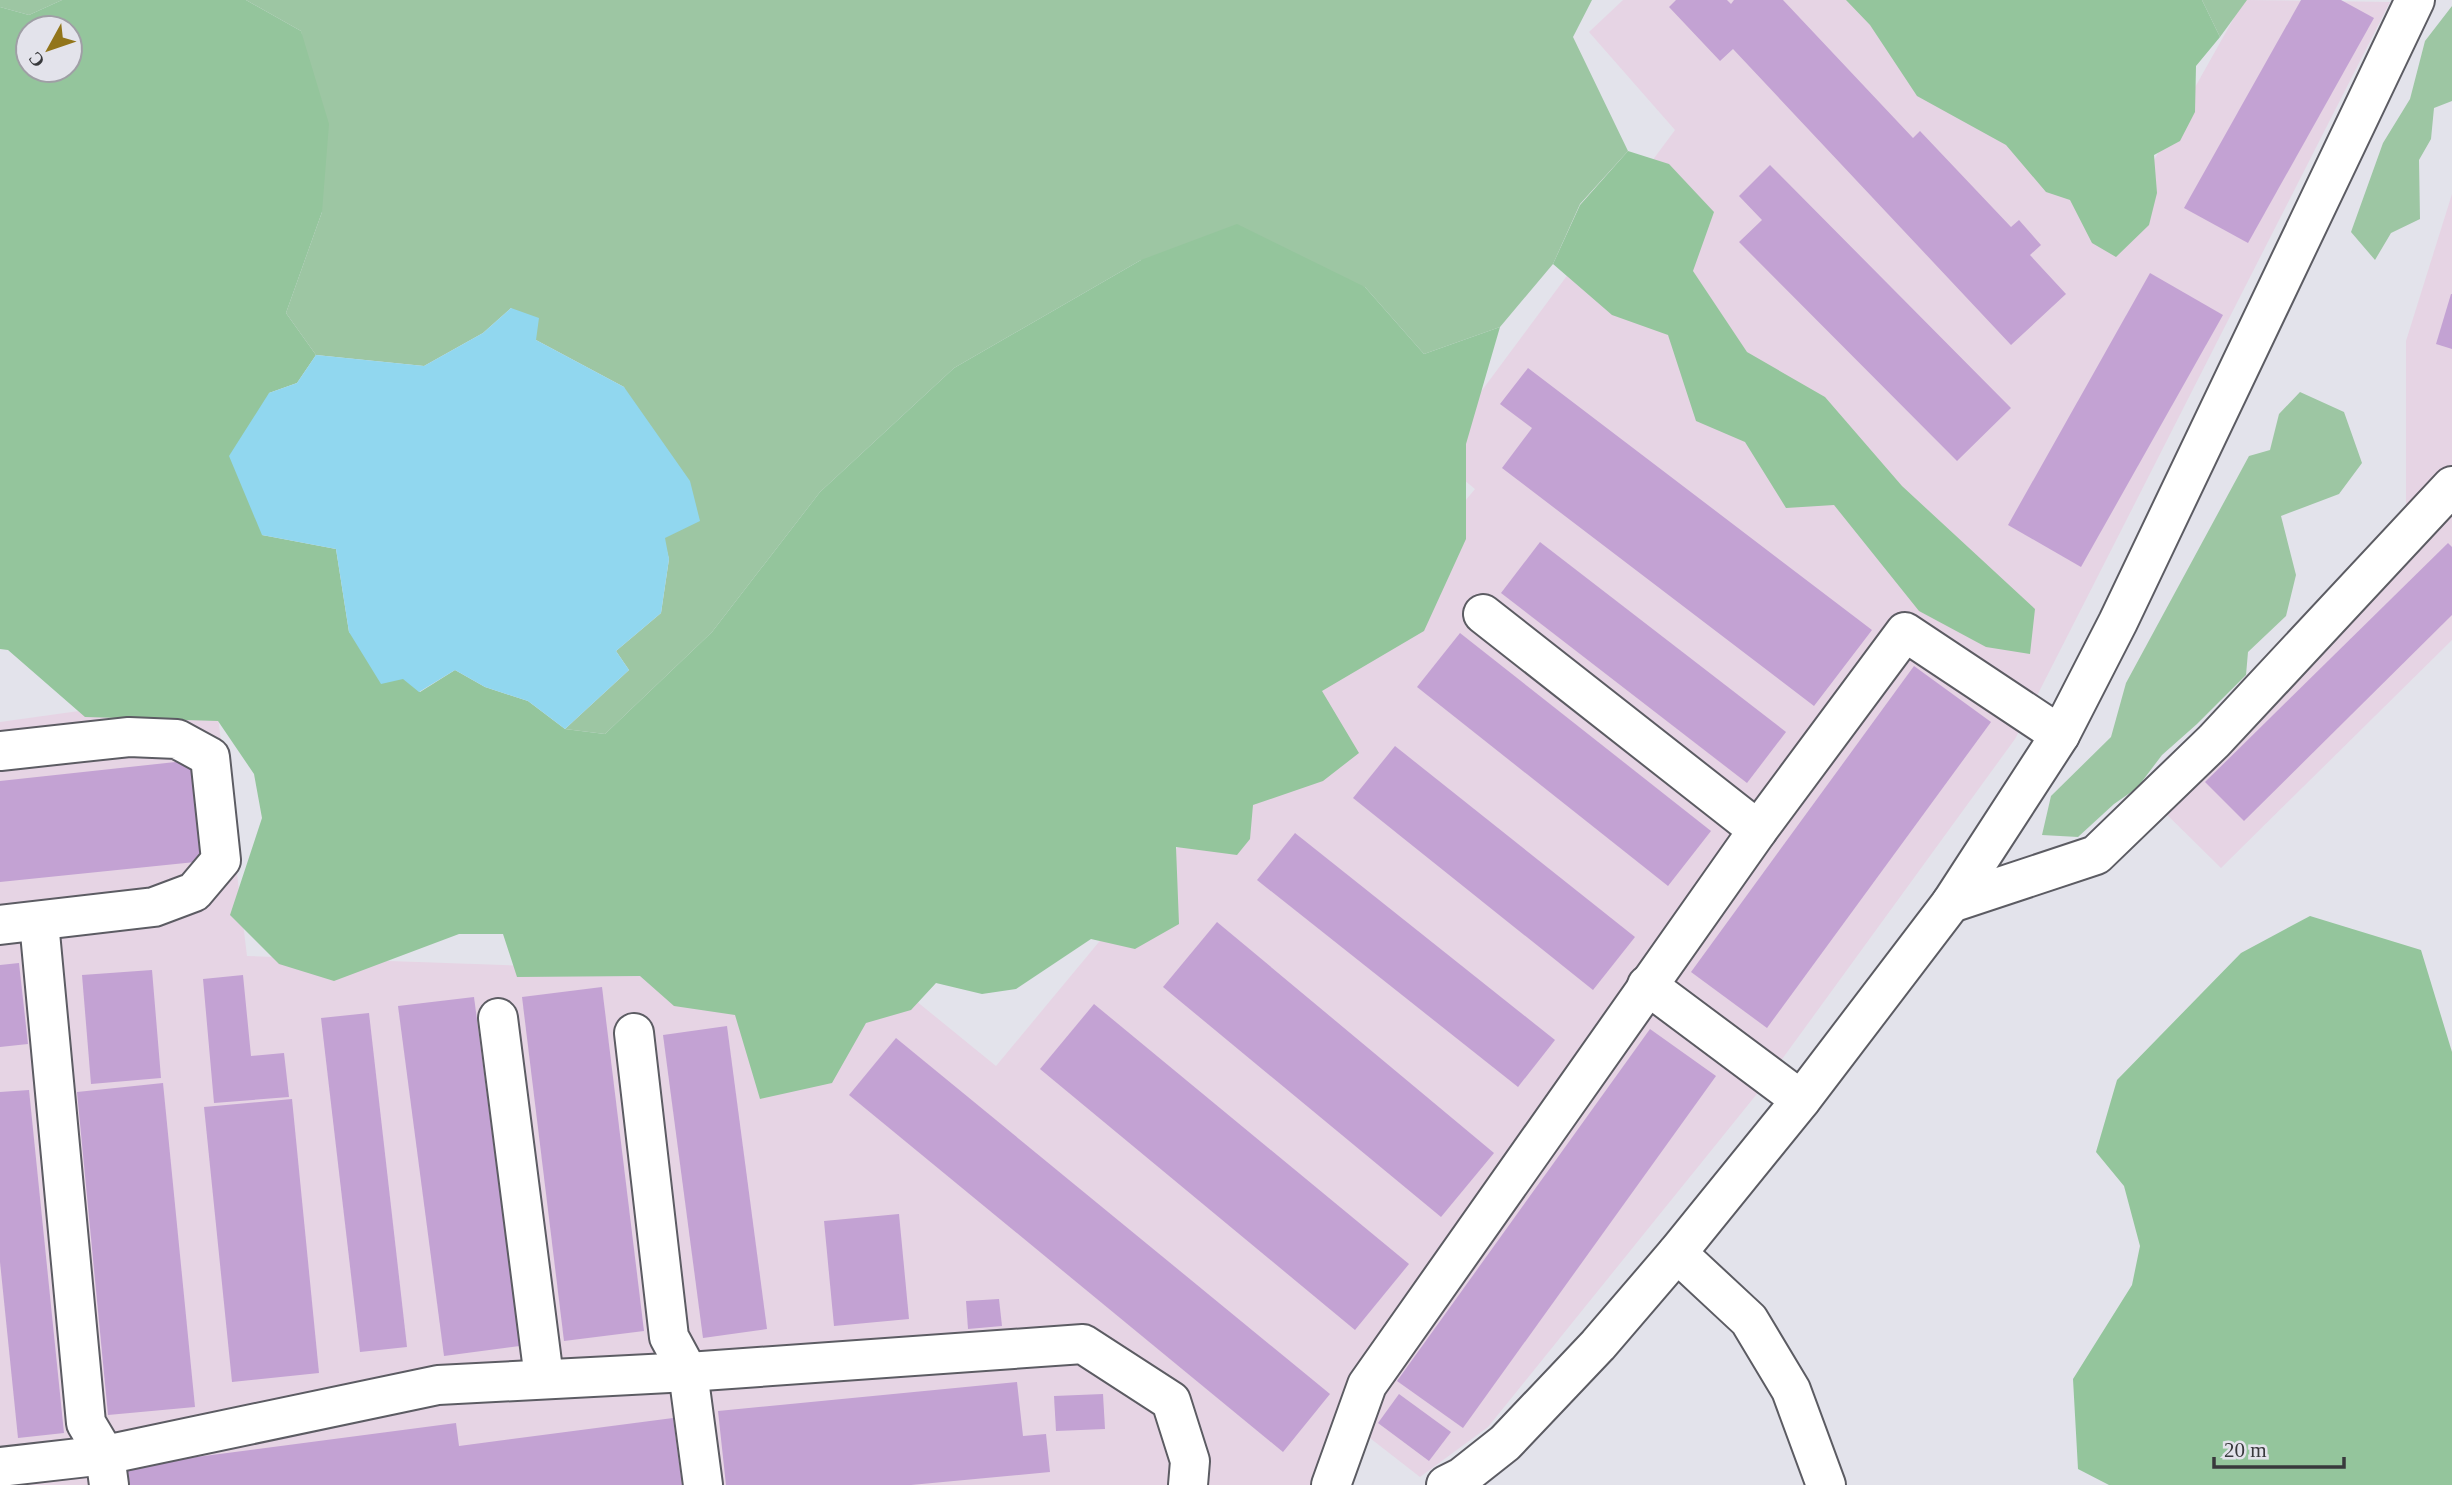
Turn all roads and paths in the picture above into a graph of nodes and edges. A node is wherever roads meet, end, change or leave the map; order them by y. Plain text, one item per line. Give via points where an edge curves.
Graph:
1 (2415, 0) edge
2 (2452, 486) edge
3 (1483, 614) dead end
4 (2060, 736) junction
5 (0, 751) edge
6 (1758, 830) junction
7 (1951, 903) junction
8 (39, 922) junction
9 (0, 925) edge
10 (1647, 985) junction
11 (499, 1018) dead end
12 (634, 1033) dead end
13 (1801, 1100) junction
14 (1676, 1253) junction
15 (688, 1372) junction
16 (544, 1378) junction
17 (0, 1466) edge
18 (107, 1470) edge
19 (703, 1485) edge
20 (1188, 1485) edge
21 (1331, 1485) edge
22 (1446, 1485) edge
23 (1826, 1485) edge

1 - 4 street
2 - 7 street via 2214,741 2096,855
3 - 6 street
4 - 6 street via 1905,632
4 - 7 street
5 - 8 street via 129,737 177,739 209,757 221,860 194,892 154,907
6 - 10 street
7 - 13 street
8 - 9 street
8 - 18 street via 86,1423
10 - 13 street
10 - 21 street via 1367,1385
11 - 16 street
12 - 15 street via 669,1337
13 - 14 street
14 - 22 street via 1598,1345 1505,1443
14 - 23 street via 1749,1320 1791,1390
15 - 16 street
15 - 19 street
15 - 20 street via 1083,1343 1171,1401 1190,1461
16 - 18 street via 438,1385
17 - 18 street

